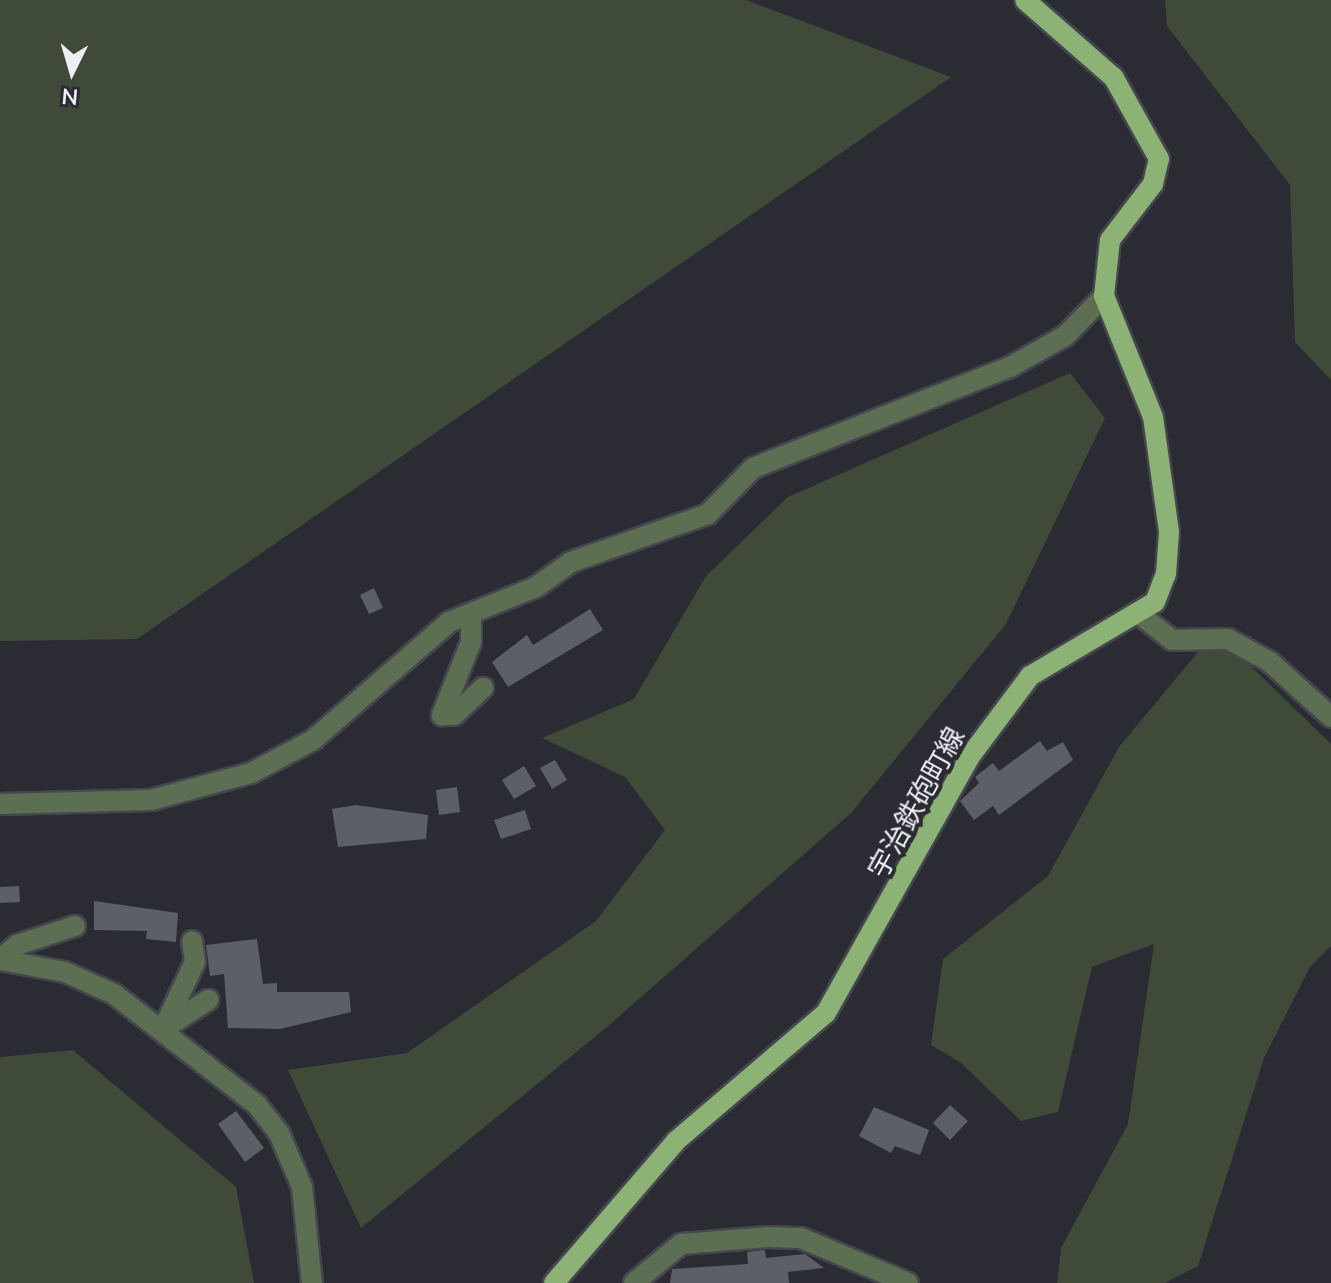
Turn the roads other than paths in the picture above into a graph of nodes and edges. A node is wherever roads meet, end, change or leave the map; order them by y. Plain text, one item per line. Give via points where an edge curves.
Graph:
1 (1025, 0) edge
2 (1104, 296) junction
3 (471, 613) junction
4 (1139, 614) junction
5 (483, 688) dead end
6 (1331, 717) edge
7 (0, 804) edge
8 (75, 926) dead end
9 (192, 941) dead end
10 (0, 960) edge
11 (208, 1000) dead end
12 (163, 1029) junction
13 (312, 1283) edge
14 (554, 1283) edge
15 (634, 1283) edge
16 (908, 1283) edge

1 - 2 main road, 宇治鉄砲町線 via 1114,78 1147,127 1159,159 1153,184 1110,240
2 - 3 street via 1065,336 1010,367 753,468 708,514 571,562 536,587
2 - 4 main road, 宇治鉄砲町線 via 1153,417 1169,532 1166,574 1155,602
3 - 5 street via 471,642 442,715 454,715
3 - 7 street via 405,654 313,740 251,773 151,800
4 - 6 street via 1172,640 1228,639 1260,656
4 - 14 main road, 宇治鉄砲町線 via 1030,676 971,755 826,1013 676,1141
8 - 10 street via 17,945
9 - 12 street via 195,962
10 - 12 street via 65,972 114,994
11 - 12 street
12 - 13 street via 220,1070 279,1133 302,1187
15 - 16 street via 681,1244 790,1237

